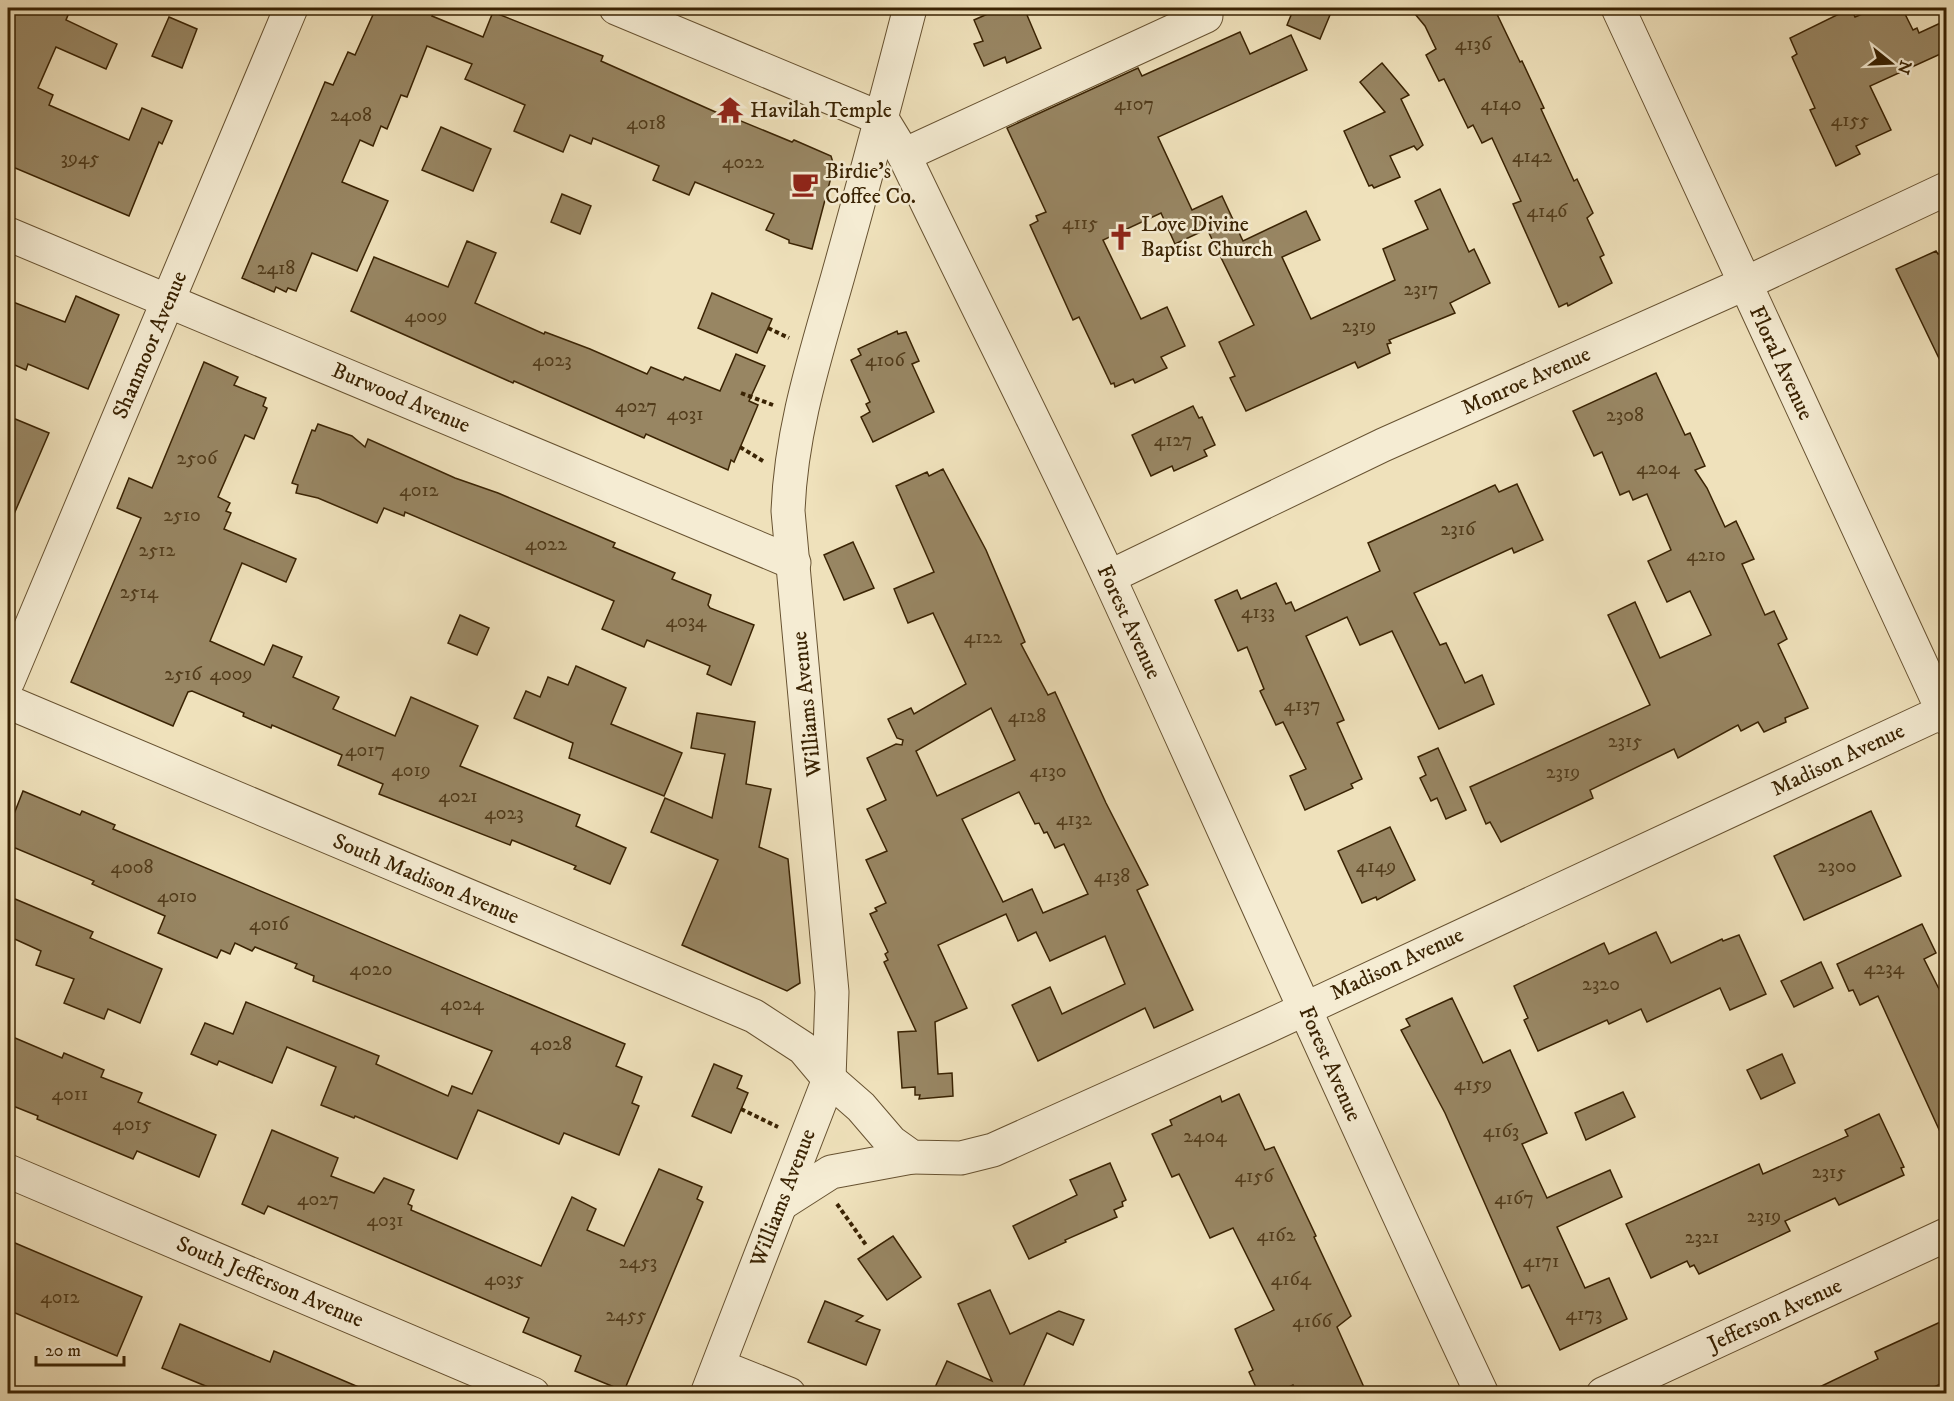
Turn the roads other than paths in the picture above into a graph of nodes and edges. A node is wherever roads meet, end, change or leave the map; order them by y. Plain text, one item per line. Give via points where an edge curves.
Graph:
1 (291, 8) edge
2 (616, 8) edge
3 (910, 8) edge
4 (1618, 8) edge
5 (1206, 16) dead end
6 (882, 119) junction
7 (904, 155) junction
8 (1947, 189) edge
9 (8, 234) edge
10 (1744, 284) junction
11 (170, 300) junction
12 (794, 563) junction
13 (1108, 577) junction
14 (8, 681) edge
15 (8, 702) edge
16 (1946, 713) edge
17 (1305, 1008) junction
18 (829, 1079) junction
19 (912, 1157) junction
20 (8, 1171) edge
21 (781, 1204) junction
22 (1947, 1235) edge
23 (713, 1380) edge
24 (533, 1394) edge
25 (789, 1394) edge
26 (1482, 1394) edge
27 (1603, 1394) edge

1 - 11 street, Shanmoor Avenue
2 - 6 street
3 - 6 street, Williams Avenue
4 - 10 street, Floral Avenue
5 - 7 street
6 - 7 street, Forest Avenue
6 - 12 street, Williams Avenue via 799,414 788,511
7 - 13 street, Forest Avenue
8 - 10 street, Monroe Avenue
9 - 11 street, Burwood Avenue
10 - 13 street, Monroe Avenue via 1383,445
10 - 16 street, Floral Avenue
11 - 12 street, Burwood Avenue
11 - 14 street, Shanmoor Avenue
12 - 18 street, Williams Avenue via 832,992
13 - 17 street, Forest Avenue
15 - 18 street, South Madison Avenue via 754,1016 803,1048
16 - 17 street, Madison Avenue
17 - 19 street, Madison Avenue via 993,1149 961,1158
17 - 26 street, Forest Avenue
18 - 19 street via 861,1107 891,1142
18 - 21 street, Williams Avenue
19 - 21 street, Madison Avenue via 831,1172
20 - 24 street, South Jefferson Avenue
21 - 23 street, Williams Avenue
22 - 27 street, Jefferson Avenue
23 - 25 street

